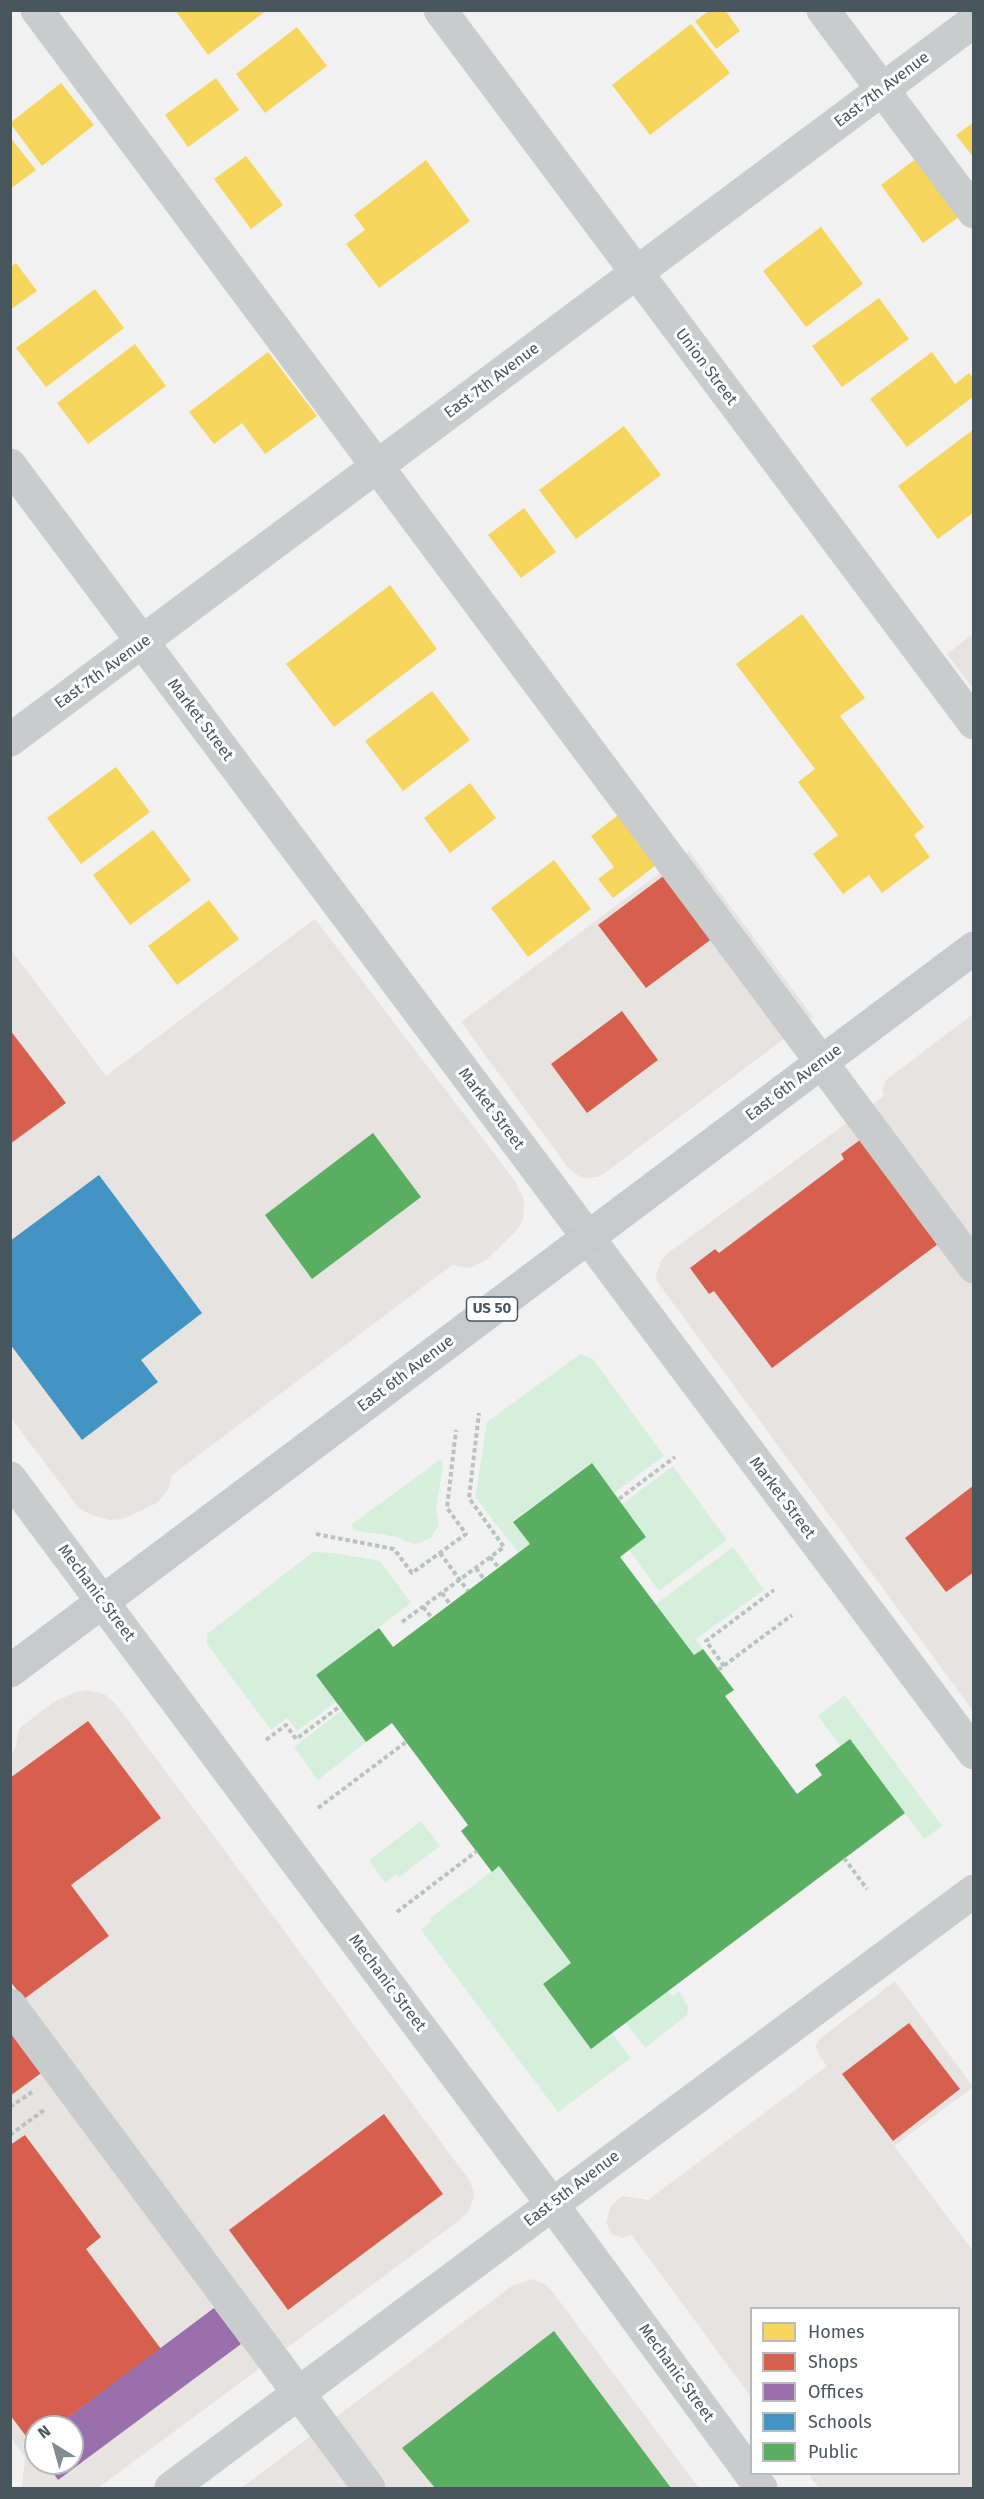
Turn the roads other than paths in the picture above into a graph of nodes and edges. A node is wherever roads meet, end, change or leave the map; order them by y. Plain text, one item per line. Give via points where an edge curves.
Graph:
1 (37, 10) edge
2 (440, 10) edge
3 (823, 10) edge
4 (974, 21) edge
5 (883, 89) junction
6 (974, 212) edge
7 (636, 273) junction
8 (10, 465) edge
9 (377, 467) junction
10 (142, 643) junction
11 (974, 723) edge
12 (10, 740) edge
13 (974, 948) edge
14 (821, 1063) junction
15 (587, 1238) junction
16 (974, 1267) edge
17 (10, 1478) edge
18 (103, 1602) junction
19 (10, 1671) edge
20 (974, 1753) edge
21 (974, 1891) edge
22 (10, 2005) edge
23 (552, 2204) junction
24 (299, 2393) junction
25 (750, 2473) edge
26 (751, 2475) edge
27 (171, 2488) edge
28 (369, 2488) edge
29 (761, 2488) edge

1 - 9 street
2 - 7 street, Union Street
3 - 5 street
4 - 5 street, East 7th Avenue
5 - 6 street
5 - 7 street, East 7th Avenue
7 - 9 street, East 7th Avenue
7 - 11 street, Union Street
8 - 10 street, Market Street
9 - 10 street, East 7th Avenue
9 - 14 street
10 - 12 street, East 7th Avenue
10 - 15 street, Market Street
13 - 14 main road, East 6th Avenue / US 50
14 - 15 main road, East 6th Avenue / US 50
14 - 16 street
15 - 18 main road, East 6th Avenue / US 50
15 - 20 street, Market Street
17 - 18 street, Mechanic Street
18 - 19 main road, East 6th Avenue / US 50
18 - 23 street, Mechanic Street
21 - 23 street, East 5th Avenue
22 - 24 street
23 - 24 street, East 5th Avenue
23 - 25 street, Mechanic Street
24 - 27 street, East 5th Avenue
24 - 28 street
26 - 29 street, Mechanic Street

